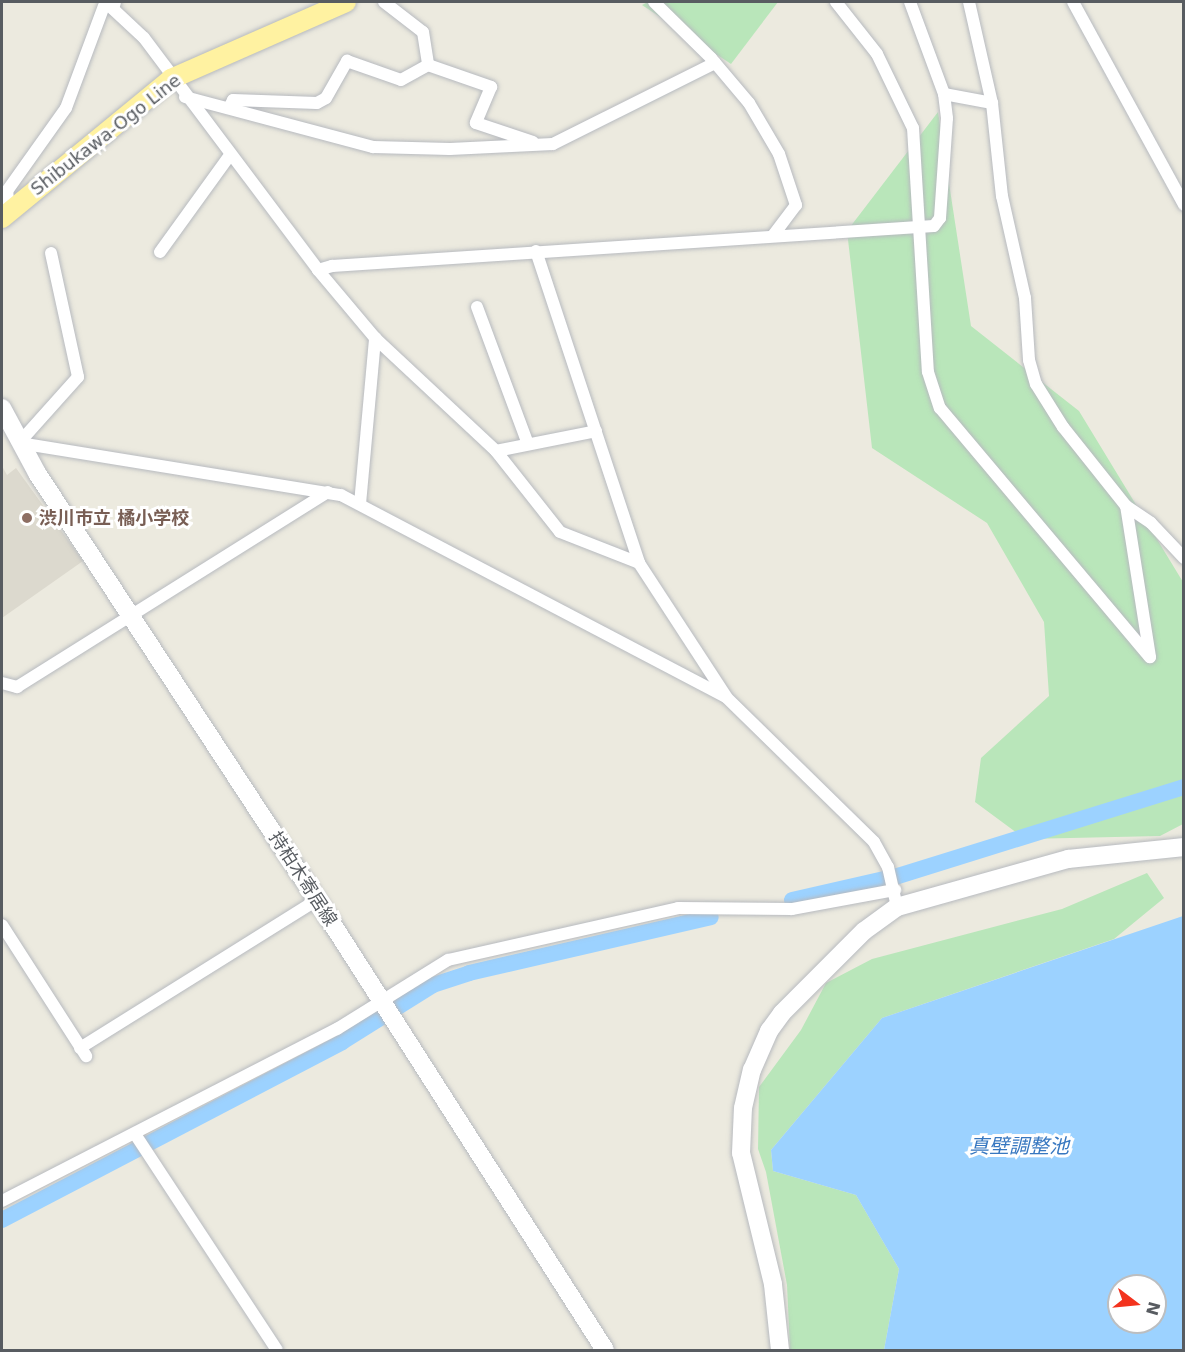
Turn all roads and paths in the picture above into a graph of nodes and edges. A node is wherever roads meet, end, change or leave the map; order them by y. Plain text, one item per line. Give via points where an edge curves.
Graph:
1 (91, 2) edge
2 (346, 2) edge
3 (384, 2) edge
4 (654, 2) edge
5 (836, 2) edge
6 (910, 2) edge
7 (969, 2) edge
8 (1073, 2) edge
9 (111, 5) edge
10 (715, 63) junction
11 (428, 65) junction
12 (171, 79) junction
13 (944, 94) junction
14 (185, 97) junction
15 (992, 103) junction
16 (229, 108) junction
17 (539, 145) junction
18 (230, 155) junction
19 (1184, 206) edge
20 (5, 215) edge
21 (921, 228) junction
22 (773, 235) junction
23 (536, 251) junction
24 (160, 252) dead end
25 (51, 253) dead end
26 (318, 270) junction
27 (477, 307) dead end
28 (375, 338) junction
29 (2, 408) edge
30 (596, 431) junction
31 (19, 444) junction
32 (528, 444) junction
33 (496, 451) junction
34 (328, 492) junction
35 (360, 504) junction
36 (1126, 506) junction
37 (1184, 558) edge
38 (639, 563) junction
39 (129, 615) junction
40 (2, 683) edge
41 (726, 697) junction
42 (1184, 847) edge
43 (894, 894) junction
44 (317, 900) junction
45 (2, 925) edge
46 (383, 1002) junction
47 (136, 1135) junction
48 (2, 1201) edge
49 (277, 1350) edge
50 (605, 1350) edge
51 (780, 1350) edge

1 - 9 street
2 - 12 main road, Shibukawa-Ogo Line
3 - 11 street via 423,33
4 - 10 street
5 - 21 street via 877,54 913,128
6 - 13 street
7 - 15 street
8 - 19 street
9 - 12 street via 144,38
9 - 20 street via 66,108 7,191
10 - 17 street via 553,144
10 - 22 street via 749,103 779,154 796,206
11 - 16 street via 400,80 346,61 326,98 317,103 233,100
11 - 17 street via 491,87 476,123
12 - 14 street
12 - 20 main road, Shibukawa-Ogo Line
13 - 15 street
13 - 21 street via 947,118 940,218 934,226
14 - 16 street
14 - 18 street
15 - 36 street via 1002,196 1025,298 1029,360 1036,384
16 - 17 street via 372,147
18 - 24 street
18 - 26 street
21 - 22 street
21 - 36 street via 928,372 940,408 1150,657
22 - 23 street
23 - 26 street
23 - 30 street
25 - 31 street via 78,377
26 - 28 street
27 - 32 street
28 - 33 street
28 - 35 street
29 - 31 main road, 持柏木寄居線
30 - 32 street
30 - 38 street
31 - 34 street
31 - 39 main road, 持柏木寄居線
32 - 33 street
33 - 38 street via 560,532
34 - 35 street
34 - 39 street
35 - 41 street
36 - 37 street
38 - 41 street
39 - 40 street via 17,687
39 - 44 main road, 持柏木寄居線
41 - 43 street via 874,842 888,867
42 - 43 main road via 1068,859
43 - 46 street via 792,909 678,908 464,955 431,969
43 - 51 main road via 864,931 794,998 769,1031 752,1070 743,1108 741,1153 773,1284
44 - 45 street via 83,1052
44 - 46 main road, 持柏木寄居線
46 - 47 street
46 - 50 main road, 持柏木寄居線
47 - 48 street
47 - 49 street

